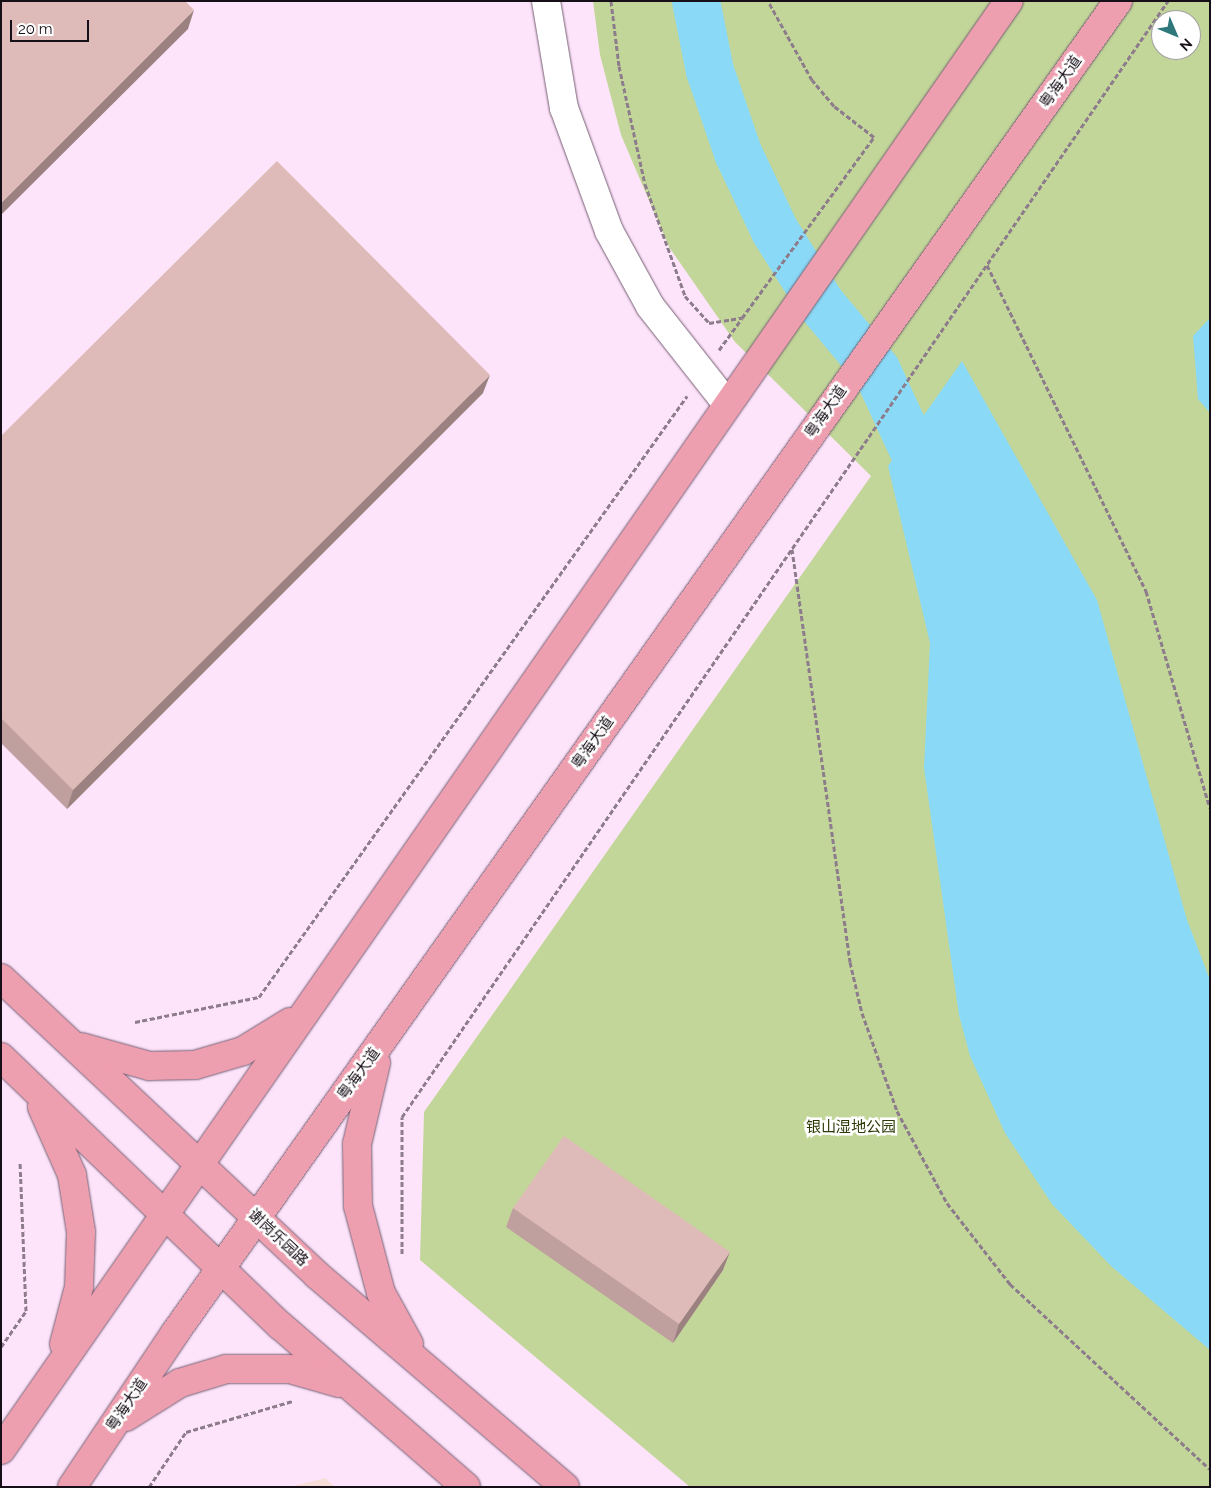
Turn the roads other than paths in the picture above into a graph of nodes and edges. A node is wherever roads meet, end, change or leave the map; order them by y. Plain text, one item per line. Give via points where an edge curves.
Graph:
1 (546, 1) edge
2 (1009, 1) edge
3 (1118, 1) edge
4 (727, 404) junction
5 (1, 978) edge
6 (306, 1008) junction
7 (391, 1030) junction
8 (65, 1038) junction
9 (10, 1066) edge
10 (198, 1164) junction
11 (164, 1213) junction
12 (257, 1218) junction
13 (221, 1268) junction
14 (430, 1371) junction
15 (350, 1388) junction
16 (42, 1390) junction
17 (104, 1439) junction
18 (1, 1450) edge
19 (72, 1487) edge
20 (466, 1487) edge
21 (565, 1487) edge

1 - 4 street via 564,108 609,231 650,306 701,376
2 - 4 main road
3 - 7 main road, 粤海大道
4 - 6 main road
5 - 8 main road, 谢岗乐园路
6 - 8 main road via 243,1051 195,1065 126,1063
6 - 10 main road
7 - 12 main road, 粤海大道
7 - 14 main road via 361,1115 358,1206 381,1293
8 - 10 main road, 谢岗乐园路
9 - 11 main road
9 - 16 main road via 63,1148 82,1232 74,1313
10 - 11 main road
10 - 12 main road, 谢岗乐园路
11 - 13 main road
11 - 16 main road
12 - 13 main road, 粤海大道
12 - 14 main road, 谢岗乐园路
13 - 15 main road
13 - 17 main road, 粤海大道
14 - 21 main road, 谢岗乐园路
15 - 17 main road via 290,1369 226,1369 159,1393
15 - 20 main road
16 - 18 main road
17 - 19 main road, 粤海大道

